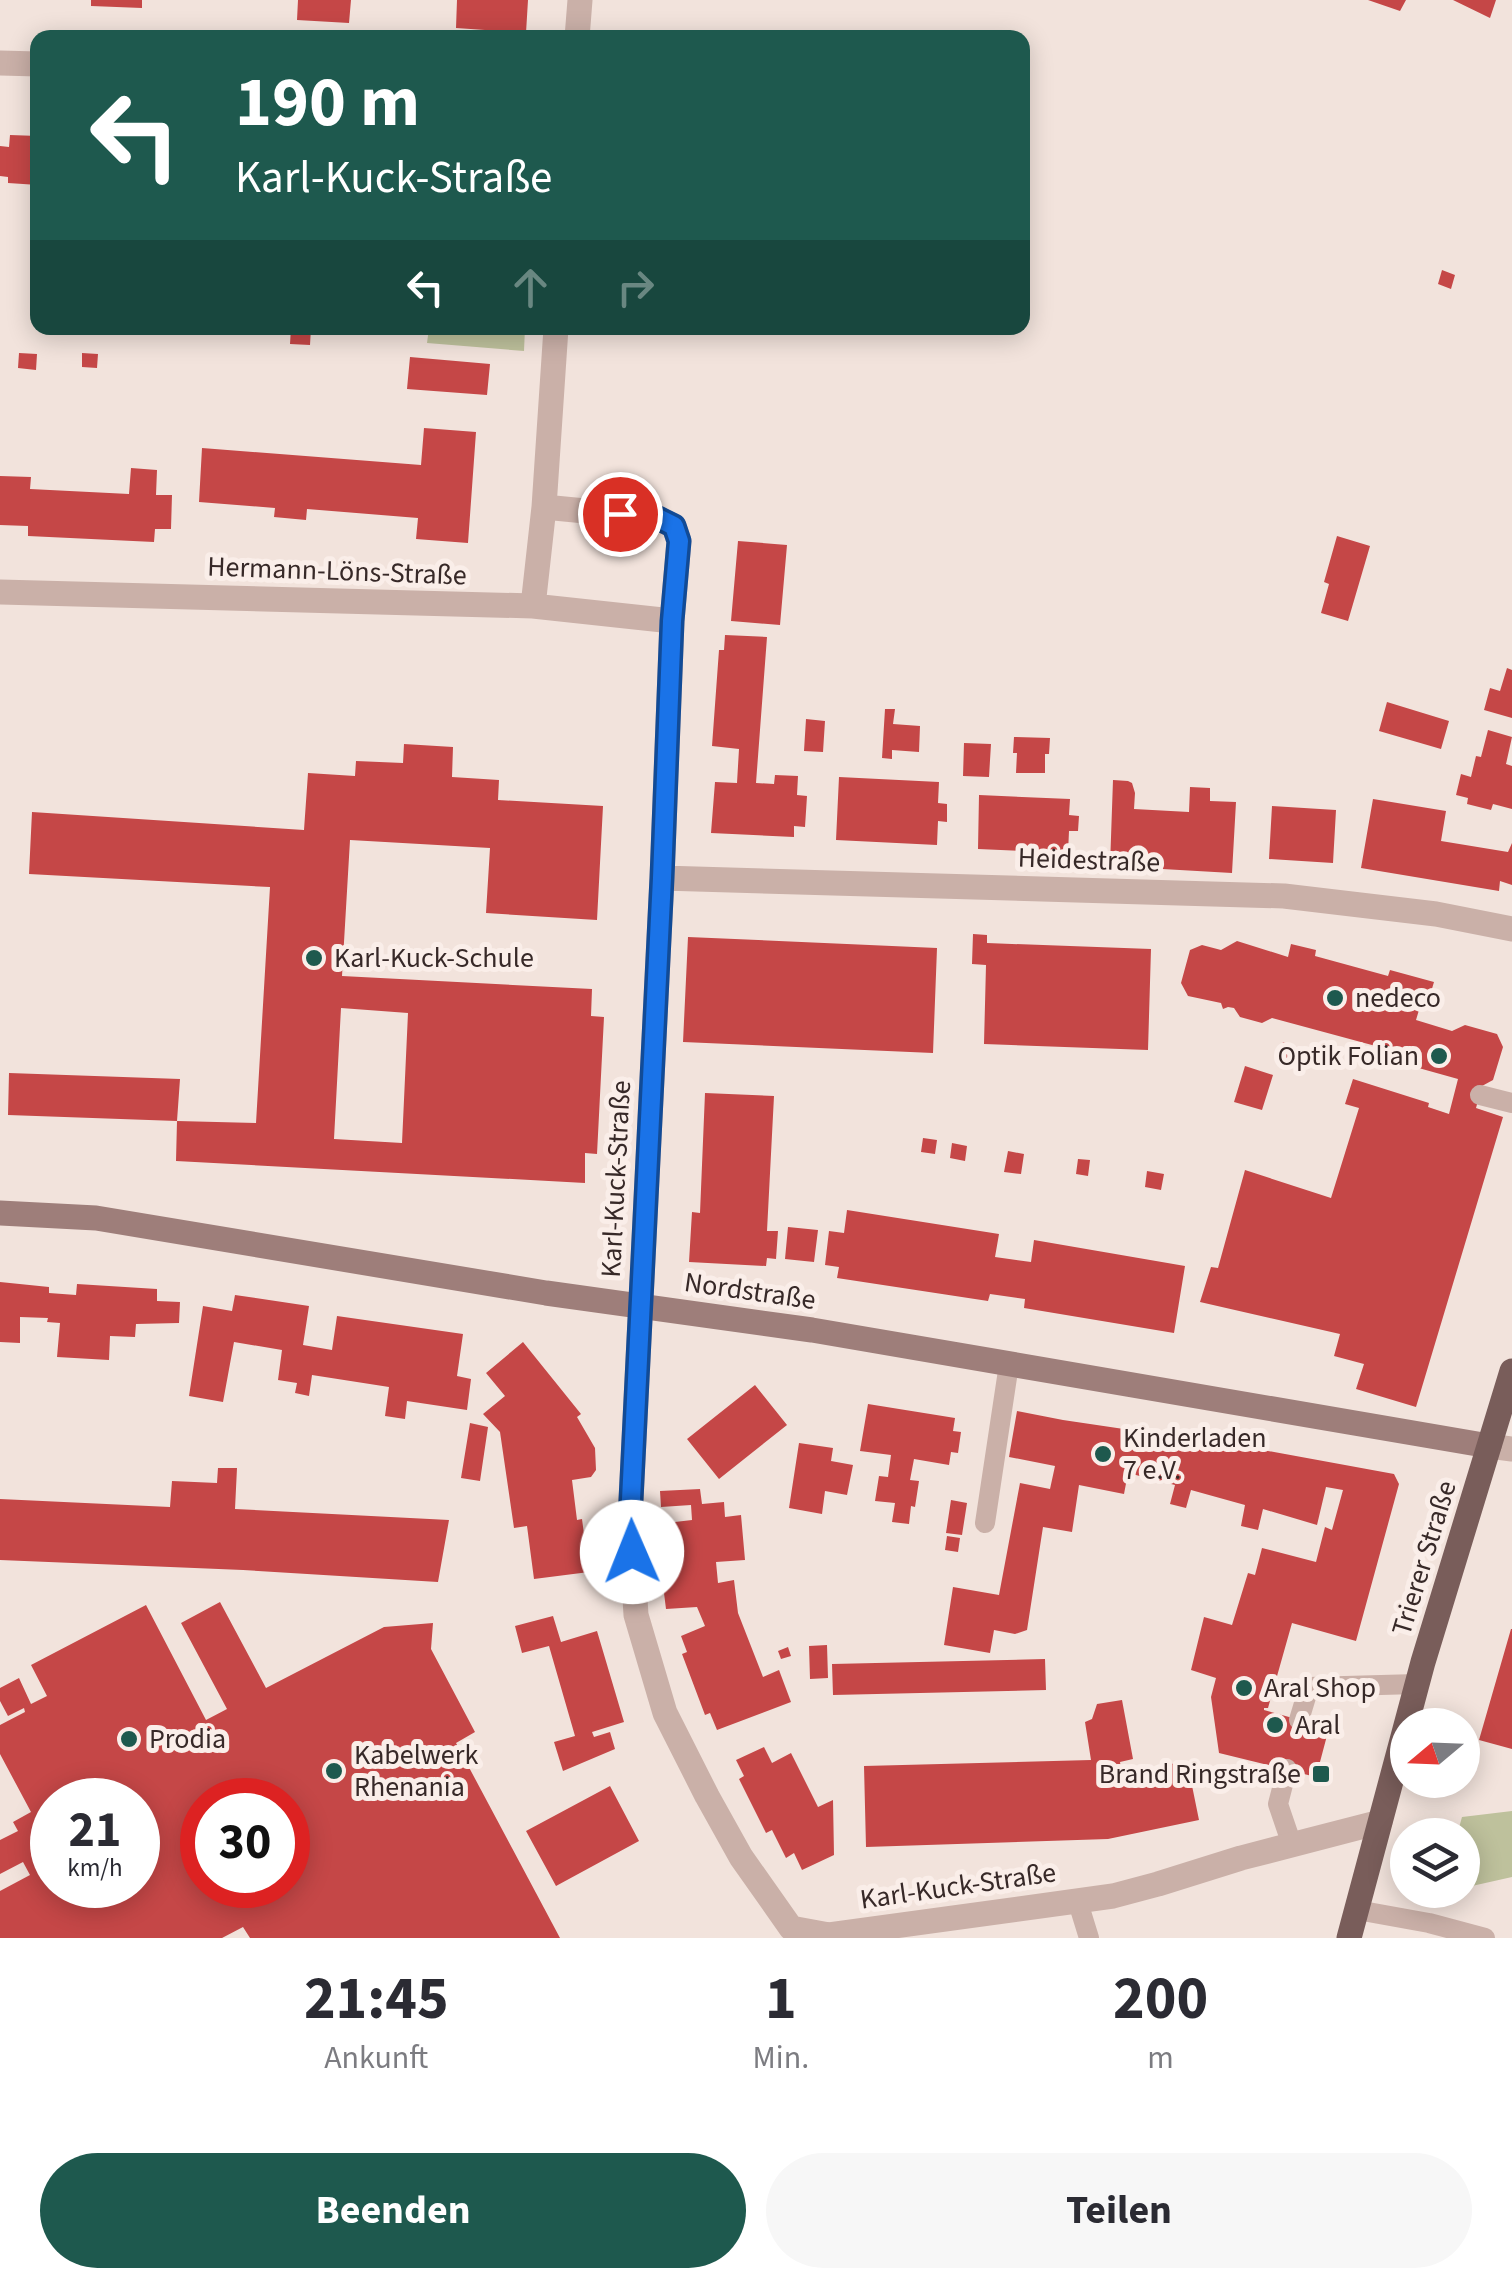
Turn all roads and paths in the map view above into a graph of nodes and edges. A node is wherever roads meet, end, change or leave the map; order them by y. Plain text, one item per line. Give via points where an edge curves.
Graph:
1 (580, 0) edge
2 (578, 30) edge
3 (0, 63) edge
4 (30, 64) edge
5 (556, 335) edge
6 (544, 507) junction
7 (0, 592) edge
8 (533, 606) junction
9 (672, 621) junction
10 (662, 878) junction
11 (1512, 929) edge
12 (1480, 1095) dead end
13 (1512, 1103) edge
14 (0, 1212) edge
15 (639, 1306) junction
16 (1009, 1364) junction
17 (1512, 1371) edge
18 (1500, 1448) edge
19 (986, 1522) dead end
20 (1417, 1684) junction
21 (1299, 1720) dead end
22 (1287, 1769) dead end
23 (1380, 1822) junction
24 (1292, 1845) junction
25 (1076, 1899) junction
26 (1357, 1910) junction
27 (787, 1933) edge
28 (1089, 1938) edge
29 (1350, 1938) edge
30 (1485, 1938) edge

1 - 2 street
3 - 4 street
5 - 6 street
6 - 8 street
6 - 9 street, Karl-Kuck-Straße via 658,518 674,526 679,541
7 - 8 street, Hermann-Löns-Straße
8 - 9 street, Hermann-Löns-Straße
9 - 10 street, Karl-Kuck-Straße
10 - 11 street, Heidestraße via 1284,896
10 - 15 street, Karl-Kuck-Straße
12 - 13 lane
14 - 15 street, Nordstraße via 96,1218
15 - 16 street, Nordstraße
15 - 27 street, Karl-Kuck-Straße via 630,1520 636,1615 674,1729
16 - 18 street, Nordstraße
16 - 19 lane
17 - 18 main road, Trierer Straße
18 - 20 main road, Trierer Straße
20 - 21 lane via 1308,1687
20 - 23 main road, Trierer Straße
22 - 24 lane via 1278,1804
23 - 24 street, Karl-Kuck-Straße
23 - 26 main road, Trierer Straße
24 - 25 street, Karl-Kuck-Straße via 1112,1896
25 - 27 street, Karl-Kuck-Straße via 829,1935
25 - 28 lane
26 - 29 main road, Trierer Straße
26 - 30 lane

